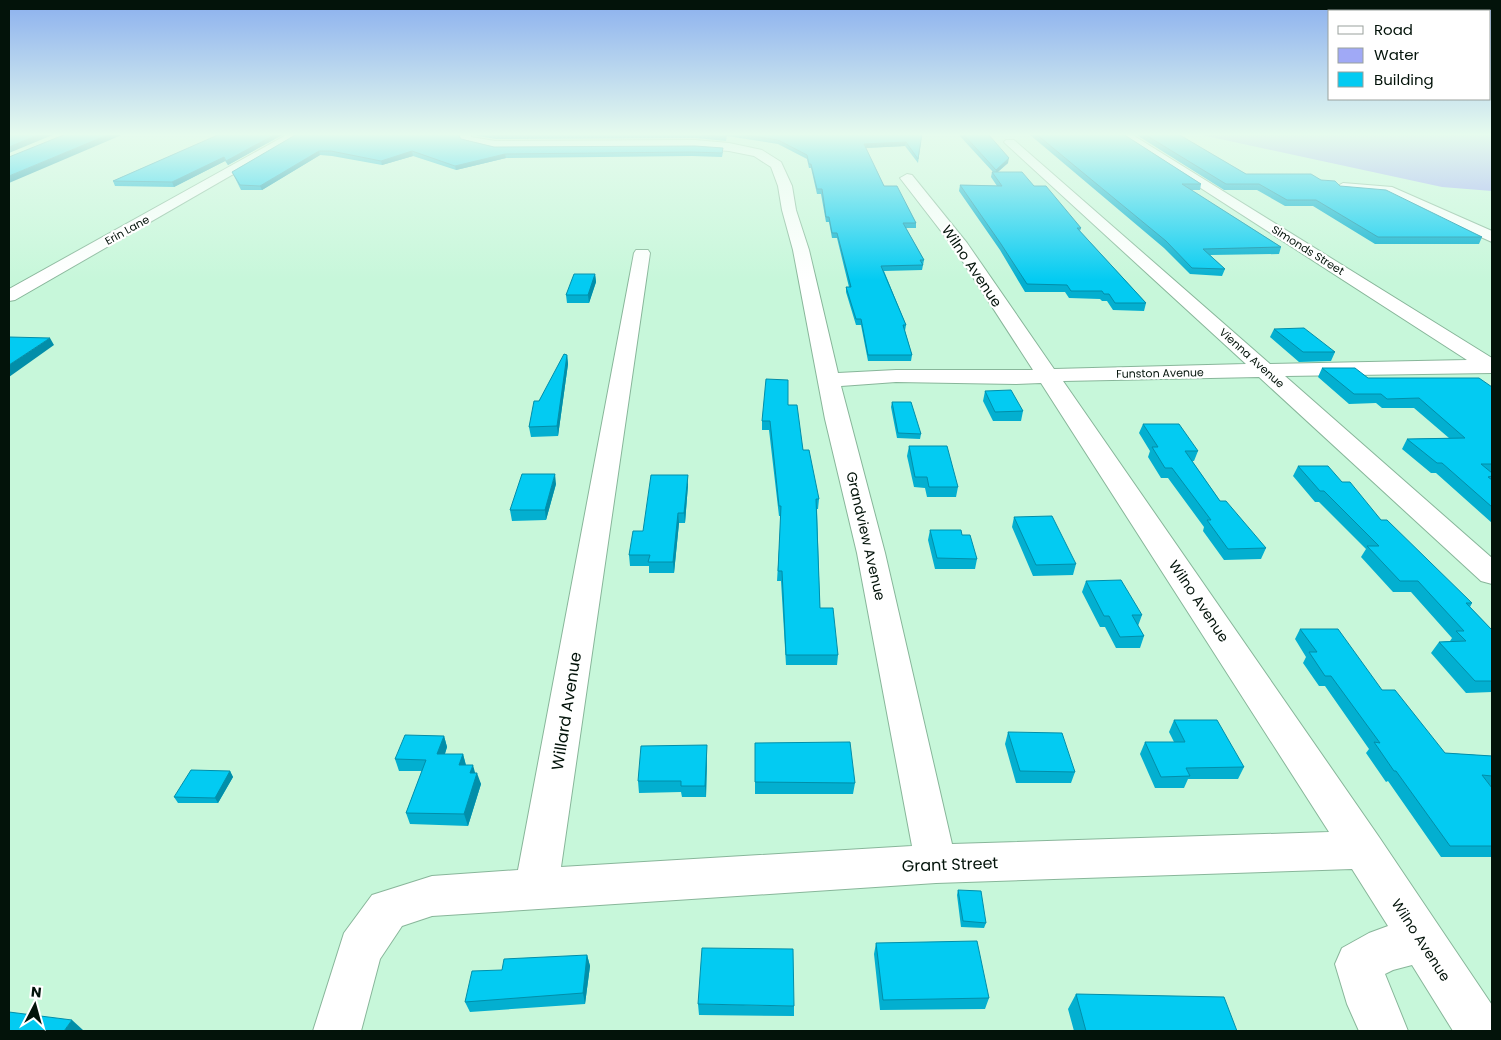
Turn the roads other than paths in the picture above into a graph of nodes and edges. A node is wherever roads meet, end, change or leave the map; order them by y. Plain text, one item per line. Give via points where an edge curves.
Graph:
1 (211, 183) edge
2 (784, 183) edge
3 (912, 183) edge
4 (1055, 183) edge
5 (1200, 183) edge
6 (1343, 187) edge
7 (1492, 237) edge
8 (642, 253) dead end
9 (9, 296) edge
10 (1492, 366) edge
11 (1267, 371) junction
12 (1047, 377) junction
13 (829, 380) junction
14 (1492, 574) edge
15 (1364, 850) junction
16 (936, 864) junction
17 (536, 889) junction
18 (1421, 941) junction
19 (337, 1031) edge
20 (1384, 1031) edge
21 (1481, 1031) edge

1 - 9 street, Erin Lane
2 - 13 street, Grandview Avenue
3 - 12 street, Wilno Avenue via 961,246
4 - 11 street, Vienna Avenue
5 - 10 street, Simonds Street
6 - 7 street via 1387,190
8 - 17 street, Willard Avenue
10 - 11 street, Funston Avenue
11 - 12 street, Funston Avenue
11 - 14 street, Vienna Avenue
12 - 13 street, Funston Avenue via 896,376
12 - 15 street, Wilno Avenue
13 - 16 street, Grandview Avenue via 871,553
15 - 16 street, Grant Street
15 - 18 street, Wilno Avenue
16 - 17 street, Grant Street
17 - 19 street via 432,896 387,910 360,949
18 - 20 street via 1385,949 1358,964
18 - 21 street, Wilno Avenue

